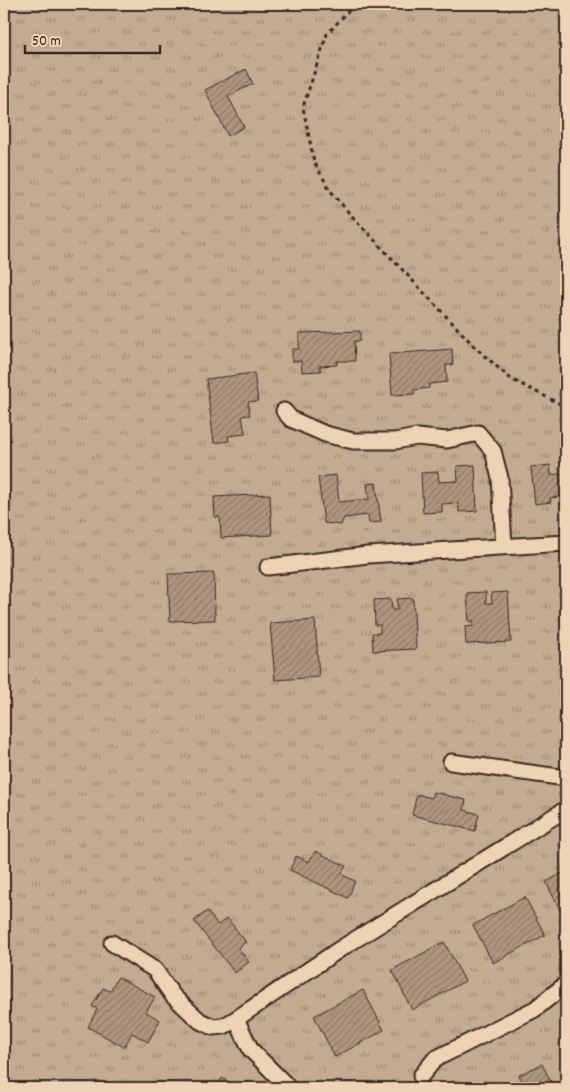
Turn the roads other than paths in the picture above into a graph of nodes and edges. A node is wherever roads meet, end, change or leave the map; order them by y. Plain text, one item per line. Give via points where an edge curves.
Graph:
1 (284, 411) dead end
2 (566, 543) edge
3 (504, 546) junction
4 (268, 566) dead end
5 (451, 762) dead end
6 (566, 778) edge
7 (566, 809) edge
8 (112, 943) dead end
9 (566, 984) edge
10 (236, 1019) junction
11 (421, 1076) dead end
12 (287, 1088) edge

1 - 3 street via 291,420 353,441 448,440 478,433 493,451 500,478
2 - 3 street
3 - 4 street
5 - 6 street
7 - 10 street via 340,949
8 - 10 street via 154,970 173,996 200,1021 213,1027 224,1026
9 - 11 street via 536,1009 435,1059
10 - 12 street via 251,1050

